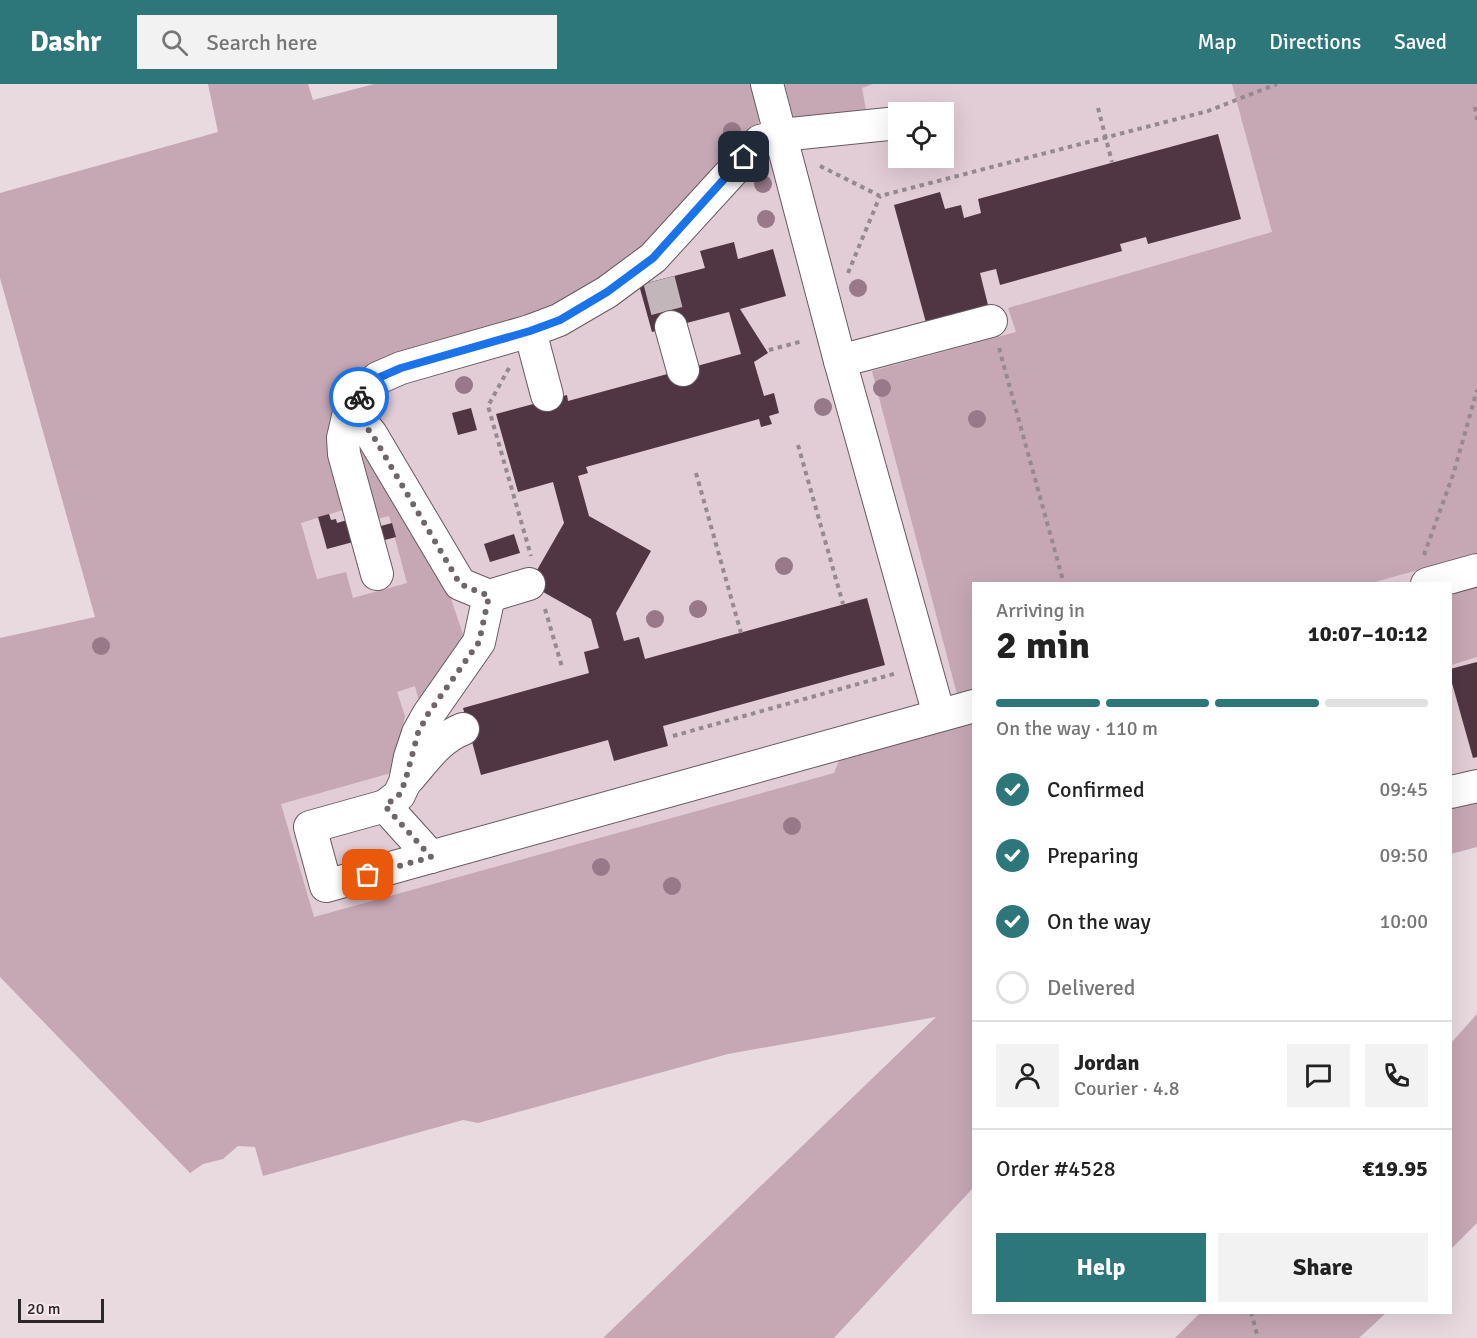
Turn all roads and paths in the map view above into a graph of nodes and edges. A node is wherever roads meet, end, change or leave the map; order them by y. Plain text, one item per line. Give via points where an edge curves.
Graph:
1 (767, 84) edge
2 (1277, 84) edge
3 (1474, 107) dead end
4 (1098, 108) dead end
5 (1477, 120) edge
6 (888, 125) edge
7 (1106, 138) junction
8 (783, 141) junction
9 (1112, 162) dead end
10 (880, 196) junction
11 (848, 273) dead end
12 (992, 321) joint
13 (671, 327) tunnel mouth
14 (530, 331) junction
15 (840, 361) junction
16 (683, 370) dead end
17 (1477, 390) edge
18 (548, 395) dead end
19 (350, 408) junction
20 (798, 445) dead end
21 (696, 473) dead end
22 (1477, 570) edge
23 (1425, 572) edge
24 (377, 574) dead end
25 (1063, 582) edge
26 (535, 583) junction
27 (489, 596) junction
28 (843, 604) dead end
29 (741, 633) dead end
30 (925, 666) junction
31 (562, 667) dead end
32 (972, 707) edge
33 (939, 715) junction
34 (463, 729) dead end
35 (673, 736) dead end
36 (405, 782) junction
37 (1477, 786) edge
38 (1452, 792) edge
39 (385, 806) junction
40 (431, 857) junction
41 (1252, 1314) edge
42 (1258, 1338) edge

1 - 8 lane
2 - 7 path via 1208,111
3 - 5 path
4 - 7 path
6 - 8 lane
7 - 9 path
7 - 10 path
8 - 10 path
8 - 14 lane via 760,141 656,269 560,320
8 - 15 lane
10 - 11 path
12 - 15 lane
12 - 25 path
13 - 16 lane
14 - 18 lane
14 - 19 lane via 401,368 378,378
14 - 26 path via 488,406
15 - 30 lane
17 - 23 path
19 - 24 lane via 342,438 344,454
19 - 27 lane via 372,434 460,584
20 - 28 path
21 - 29 path
22 - 23 lane
26 - 27 lane
26 - 31 path
27 - 36 lane via 479,642 423,724
30 - 33 lane
30 - 35 path
32 - 33 lane
33 - 40 lane
34 - 36 lane via 442,741
36 - 39 lane via 399,795
37 - 38 lane
39 - 40 lane
39 - 40 lane via 310,827 326,886
41 - 42 path

